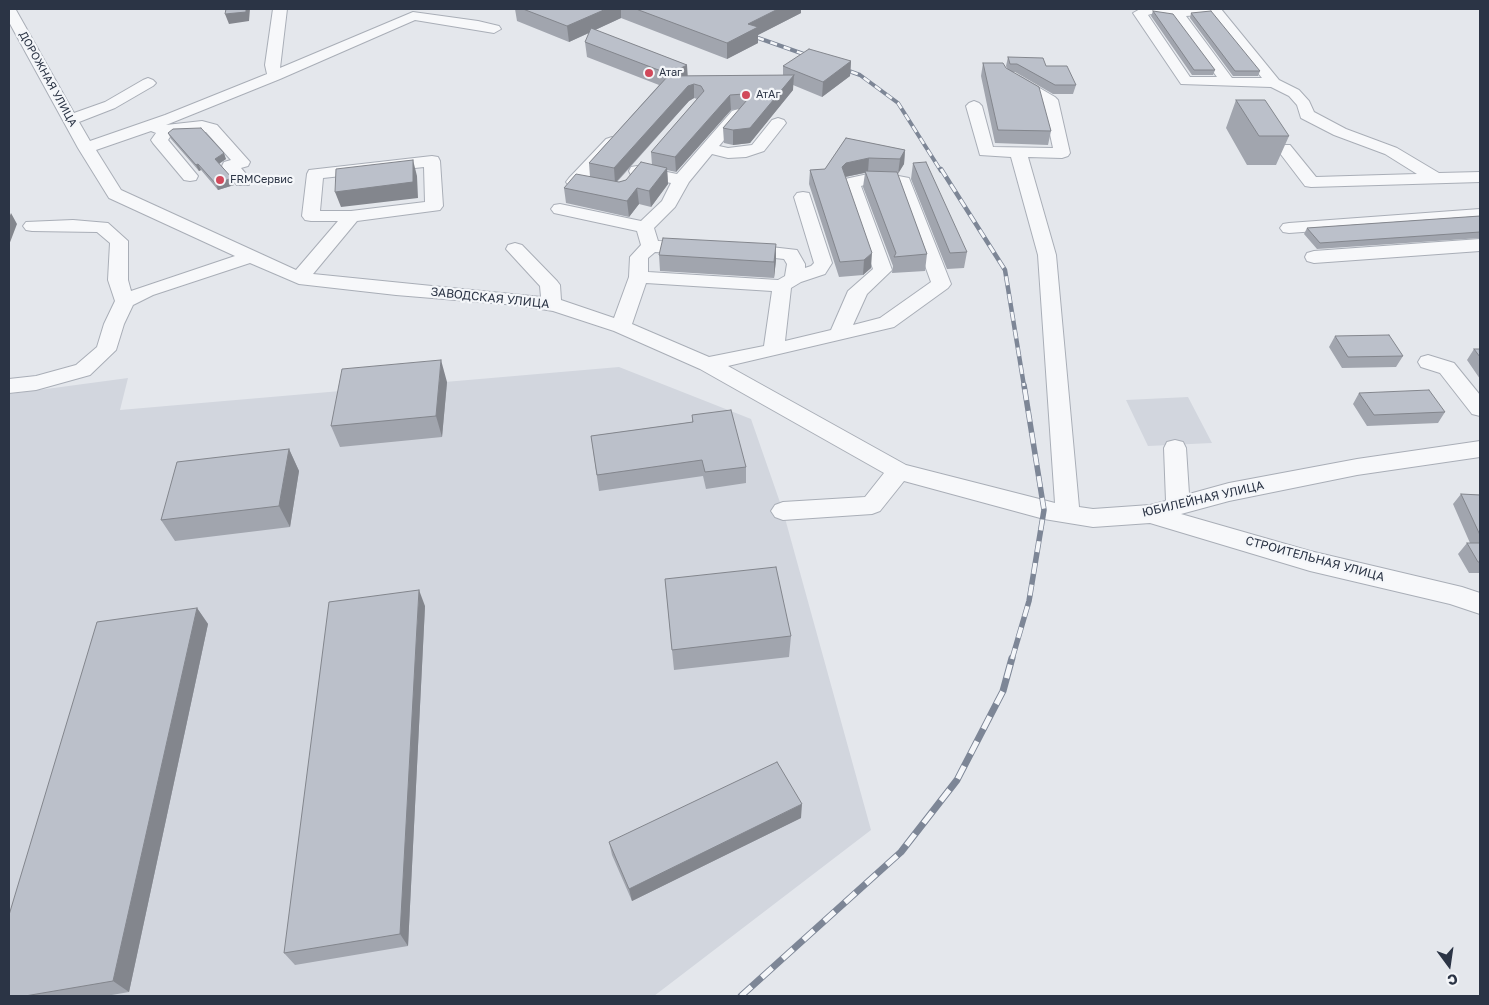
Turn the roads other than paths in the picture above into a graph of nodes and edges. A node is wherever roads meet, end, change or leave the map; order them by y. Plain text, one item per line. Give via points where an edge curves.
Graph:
1 (280, 9) edge
2 (428, 9) edge
3 (9, 10) edge
4 (1177, 13) junction
5 (413, 16) junction
6 (494, 29) dead end
7 (290, 49) dead end
8 (273, 59) junction
9 (276, 76) junction
10 (1009, 76) edge
11 (1228, 82) junction
12 (148, 83) dead end
13 (1274, 83) junction
14 (974, 106) dead end
15 (738, 114) edge
16 (70, 120) junction
17 (778, 123) dead end
18 (148, 126) junction
19 (167, 130) junction
20 (622, 131) edge
21 (86, 148) junction
22 (709, 148) junction
23 (1284, 148) edge
24 (1018, 152) junction
25 (650, 156) dead end
26 (638, 170) junction
27 (190, 176) dead end
28 (1480, 177) edge
29 (243, 180) dead end
30 (681, 180) junction
31 (1435, 191) junction
32 (803, 197) dead end
33 (560, 209) dead end
34 (1480, 214) edge
35 (1450, 215) junction
36 (351, 216) junction
37 (32, 226) dead end
38 (645, 227) junction
39 (1289, 228) dead end
40 (1480, 244) edge
41 (650, 246) junction
42 (515, 249) dead end
43 (708, 249) edge
44 (727, 249) edge
45 (249, 256) junction
46 (1314, 257) dead end
47 (639, 277) junction
48 (299, 278) junction
49 (788, 282) junction
50 (125, 301) junction
51 (552, 304) junction
52 (621, 327) junction
53 (839, 335) junction
54 (774, 350) junction
55 (1428, 362) dead end
56 (707, 364) junction
57 (9, 386) edge
58 (1480, 409) edge
59 (1175, 448) dead end
60 (1480, 449) edge
61 (899, 471) junction
62 (1178, 506) junction
63 (783, 511) dead end
64 (1068, 514) junction
65 (1150, 514) junction
66 (1480, 604) edge

1 - 8 street
2 - 5 street
3 - 16 street, ДОРОЖНАЯ УЛИЦА
4 - 11 street
4 - 11 street via 1150,10 1140,13 1186,81
4 - 13 street via 1215,10
5 - 6 street
5 - 9 street
7 - 8 street
8 - 9 street
9 - 18 street
10 - 24 street via 1050,100 1062,153
11 - 13 street
12 - 16 street via 110,105
13 - 31 street via 1294,93 1304,104 1308,115 1340,132 1391,151
14 - 24 street via 986,152
15 - 22 street
16 - 21 street, ДОРОЖНАЯ УЛИЦА
17 - 22 street via 758,148 728,153
18 - 19 street
18 - 21 street
19 - 27 street via 160,140
19 - 29 street via 211,128 242,162 230,166
20 - 26 street via 574,182 619,187
21 - 45 street, ЗАВОДСКАЯ УЛИЦА via 115,194
22 - 30 street
23 - 31 street via 1311,182 1417,180
24 - 64 street via 1047,255
25 - 26 street
26 - 30 street
28 - 31 street
30 - 38 street via 669,203
31 - 35 street
32 - 49 street via 823,263 818,270
33 - 38 street
34 - 35 street
35 - 39 street
36 - 36 street via 434,206 432,161 315,174 311,216
36 - 48 street
37 - 50 street via 102,227 119,241 118,280
38 - 41 street
40 - 46 street
41 - 43 street
41 - 47 street via 639,257
42 - 51 street via 550,285
44 - 49 street via 790,254 796,264
45 - 48 street, ЗАВОДСКАЯ УЛИЦА
45 - 50 street
47 - 49 street
47 - 52 street
48 - 51 street, ЗАВОДСКАЯ УЛИЦА
49 - 54 street
50 - 57 street via 106,350 84,370 36,383
51 - 52 street, ЗАВОДСКАЯ УЛИЦА
52 - 56 street, ЗАВОДСКАЯ УЛИЦА
53 - 53 street via 887,323 941,284 902,182 868,179 851,183 883,270 858,291
53 - 54 street
54 - 56 street
55 - 58 street via 1447,368
56 - 61 street, ЗАВОДСКАЯ УЛИЦА
59 - 62 street
60 - 62 street, ЮБИЛЕЙНАЯ УЛИЦА via 1357,467 1229,492
61 - 63 street via 872,504
61 - 64 street, ЮБИЛЕЙНАЯ УЛИЦА
62 - 65 street, ЮБИЛЕЙНАЯ УЛИЦА
64 - 65 street, ЮБИЛЕЙНАЯ УЛИЦА via 1093,518
65 - 66 street, СТРОИТЕЛЬНАЯ УЛИЦА via 1310,561 1453,594

